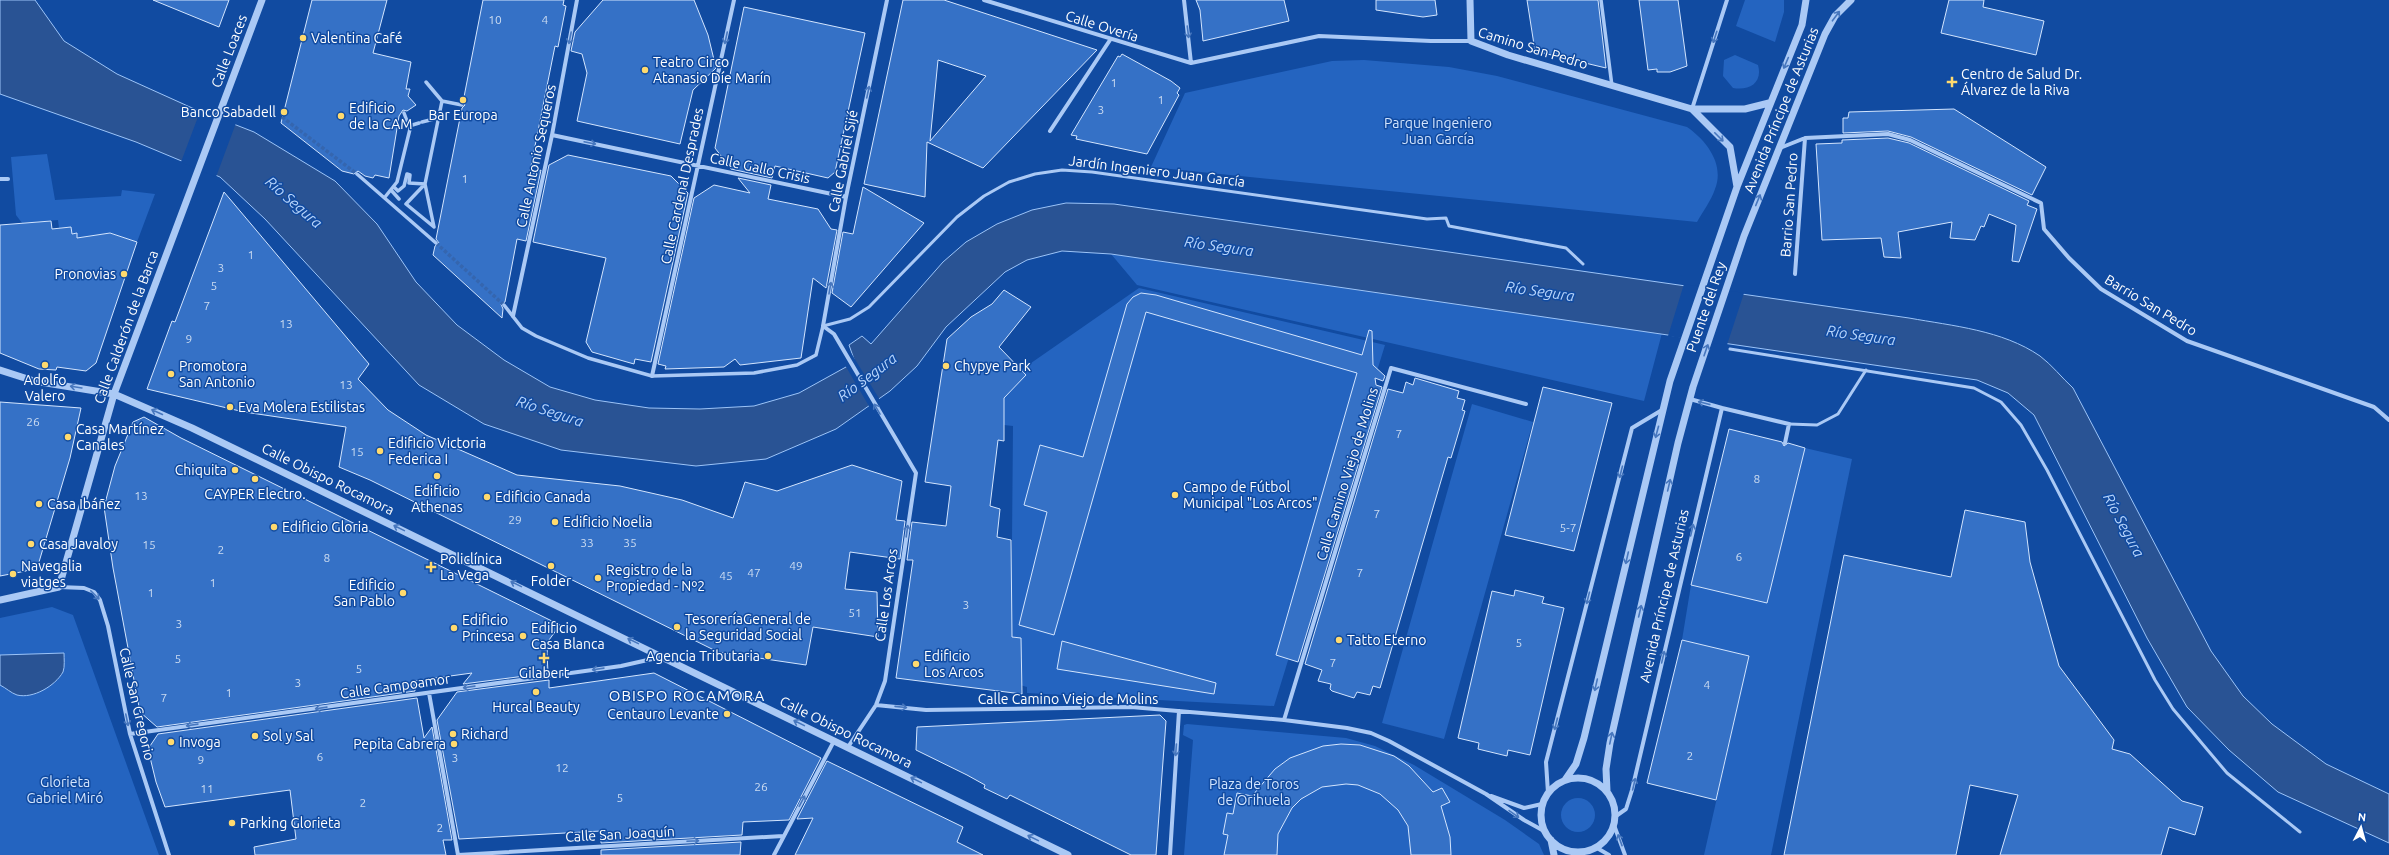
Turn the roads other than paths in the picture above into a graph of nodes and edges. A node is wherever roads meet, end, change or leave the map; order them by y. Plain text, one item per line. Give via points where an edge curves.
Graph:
1 (262, 0) edge
2 (578, 0) edge
3 (734, 0) edge
4 (887, 0) edge
5 (984, 0) edge
6 (1184, 0) edge
7 (1470, 0) edge
8 (1601, 0) edge
9 (1727, 0) edge
10 (1806, 0) edge
11 (1851, 0) edge
12 (1110, 40) junction
13 (1471, 41) junction
14 (1191, 63) junction
15 (426, 82) dead end
16 (1612, 86) junction
17 (442, 101) junction
18 (1769, 103) junction
19 (462, 105) dead end
20 (1692, 109) junction
21 (404, 113) dead end
22 (438, 118) junction
23 (409, 126) junction
24 (1050, 131) dead end
25 (552, 135) junction
26 (1806, 138) junction
27 (1779, 148) junction
28 (698, 166) junction
29 (198, 170) joint
30 (357, 174) tunnel mouth
31 (0, 179) edge
32 (8, 179) dead end
33 (425, 184) junction
34 (1737, 187) junction
35 (392, 189) junction
36 (385, 197) junction
37 (846, 197) junction
38 (399, 199) dead end
39 (1722, 231) joint
40 (1744, 236) joint
41 (436, 243) tunnel mouth
42 (1583, 264) dead end
43 (1795, 274) dead end
44 (504, 305) tunnel mouth
45 (513, 316) dead end
46 (823, 326) junction
47 (1730, 349) dead end
48 (0, 370) edge
49 (1866, 370) junction
50 (652, 376) junction
51 (1693, 387) joint
52 (114, 394) junction
53 (1690, 399) junction
54 (1526, 404) dead end
55 (1722, 408) junction
56 (1663, 410) junction
57 (2389, 420) edge
58 (1789, 424) junction
59 (1785, 443) dead end
60 (59, 587) junction
61 (0, 600) edge
62 (664, 657) junction
63 (429, 692) junction
64 (876, 705) junction
65 (1179, 711) junction
66 (1284, 720) junction
67 (130, 734) junction
68 (834, 741) junction
69 (848, 747) junction
70 (1565, 780) junction
71 (1606, 791) junction
72 (1548, 793) junction
73 (1486, 794) junction
74 (1542, 804) junction
75 (1616, 816) junction
76 (1614, 825) junction
77 (1544, 831) junction
78 (2300, 832) dead end
79 (783, 836) junction
80 (1551, 840) junction
81 (1597, 848) junction
82 (1585, 853) edge
83 (169, 855) edge
84 (458, 855) edge
85 (774, 855) edge
86 (1068, 855) edge
87 (1170, 855) edge
88 (1554, 855) edge
89 (1609, 855) edge
90 (1625, 855) edge

1 - 29 street, Calle Loaces
2 -> 25 street, Calle Antonio Sequeros
3 -> 28 street, Calle Cardenal Desprades
37 -> 4 street, Calle Gabriel Sijé
5 - 12 street, Calle Overía
6 -> 14 street
7 - 13 street
8 - 16 street
9 -> 20 street
10 -> 18 street, Avenida Príncipe de Asturias via 1802,25
27 -> 11 street, Avenida Príncipe de Asturias via 1825,34 1835,16
12 - 14 street, Calle Overía
12 - 24 street
13 - 14 street, Camino San Pedro via 1431,42 1319,36
13 - 16 street, Camino San Pedro via 1508,55
15 - 17 street
16 - 20 street, Camino San Pedro via 1668,100
17 - 19 street
17 - 22 street
18 - 20 street, Camino San Pedro via 1745,109
18 - 34 street, Avenida Príncipe de Asturias
20 -> 34 street via 1730,147
21 - 23 street
22 - 23 street
22 - 33 street
23 - 35 street via 398,182
25 -> 28 street, Calle Gallo Crisis
25 - 45 street, Calle Antonio Sequeros
26 - 27 street, Barrio San Pedro
26 - 43 street, Barrio San Pedro
26 - 57 street, Barrio San Pedro via 1888,134 1924,146 2041,203 2044,229 2085,274 2101,289 2187,341 2374,407
40 -> 27 street, Avenida Príncipe de Asturias
28 - 37 street, Calle Gallo Crisis
28 - 50 street, Calle Cardenal Desprades
29 - 52 street, Calle Calderón de la Barca
30 - 36 street
31 - 32 street
33 - 33 street via 406,204 434,226 428,198
33 - 35 street via 409,183 410,175 407,174 404,186 398,191
34 - 39 street, Avenida Príncipe de Asturias
35 - 36 street
35 - 38 street
36 - 41 street
46 -> 37 street, Calle Gabriel Sijé
39 - 56 street, Puente del Rey via 1670,381
51 -> 40 street, Puente del Rey
42 - 46 lane, Jardín Ingeniero Juan García via 1566,248 1449,226 1446,218 1427,219 1092,172 1062,170 1035,174 1009,182 984,196 957,217 869,307 850,319
44 - 50 street via 522,328 536,336 588,358
46 - 50 street via 816,355 797,365 754,373
64 -> 46 street, Calle Los Arcos via 885,681 916,473 834,334
47 - 49 lane
52 -> 48 street, Calle Obispo Rocamora via 34,381
49 - 58 lane via 1838,414 1817,425
49 - 78 lane via 1974,388 2001,402 2021,425 2047,470 2155,680 2173,709 2227,773
51 - 53 street, Avenida Príncipe de Asturias
52 - 60 street, Calle Calderón de la Barca
62 -> 52 street, Calle Obispo Rocamora via 192,428
55 -> 53 street
71 -> 53 street, Avenida Príncipe de Asturias via 1610,743
54 - 66 street, Calle Camino Viejo de Molins via 1391,368
55 - 58 street
75 -> 55 street, Avenida Príncipe de Asturias via 1626,809 1632,790
56 -> 70 street via 1584,738 1576,764
56 -> 72 street via 1632,428 1546,762
58 - 59 street
60 - 61 street
60 -> 67 street, Calle San Gregorio via 84,588 94,592 100,600 108,626
62 -> 63 street, Calle Campoamor via 621,666
68 -> 62 street, Calle Obispo Rocamora
63 -> 67 street, Calle Campoamor
63 - 84 street
64 -> 65 street, Calle Camino Viejo de Molins via 926,710 1131,707
64 - 69 street, Calle Los Arcos
65 - 66 street, Calle Camino Viejo de Molins
65 -> 87 street
66 - 73 street, Calle Camino Viejo de Molins via 1371,733
67 - 83 street, Calle San Gregorio
68 - 69 street, Calle Obispo Rocamora
79 -> 68 street
86 -> 69 street, Calle Obispo Rocamora
70 - 71 street via 1587,779
70 - 72 street
71 - 75 street via 1615,807
72 - 74 street
73 - 74 street, Calle Camino Viejo de Molins via 1524,808
73 -> 77 street, Calle Camino Viejo de Molins
74 - 77 street via 1541,822
75 - 76 street
76 - 81 street via 1606,841
90 -> 76 street
77 - 80 street
84 -> 79 street, Calle San Joaquín
79 - 85 street
80 - 82 street via 1566,851
80 - 88 street
81 - 82 street
81 - 89 street

